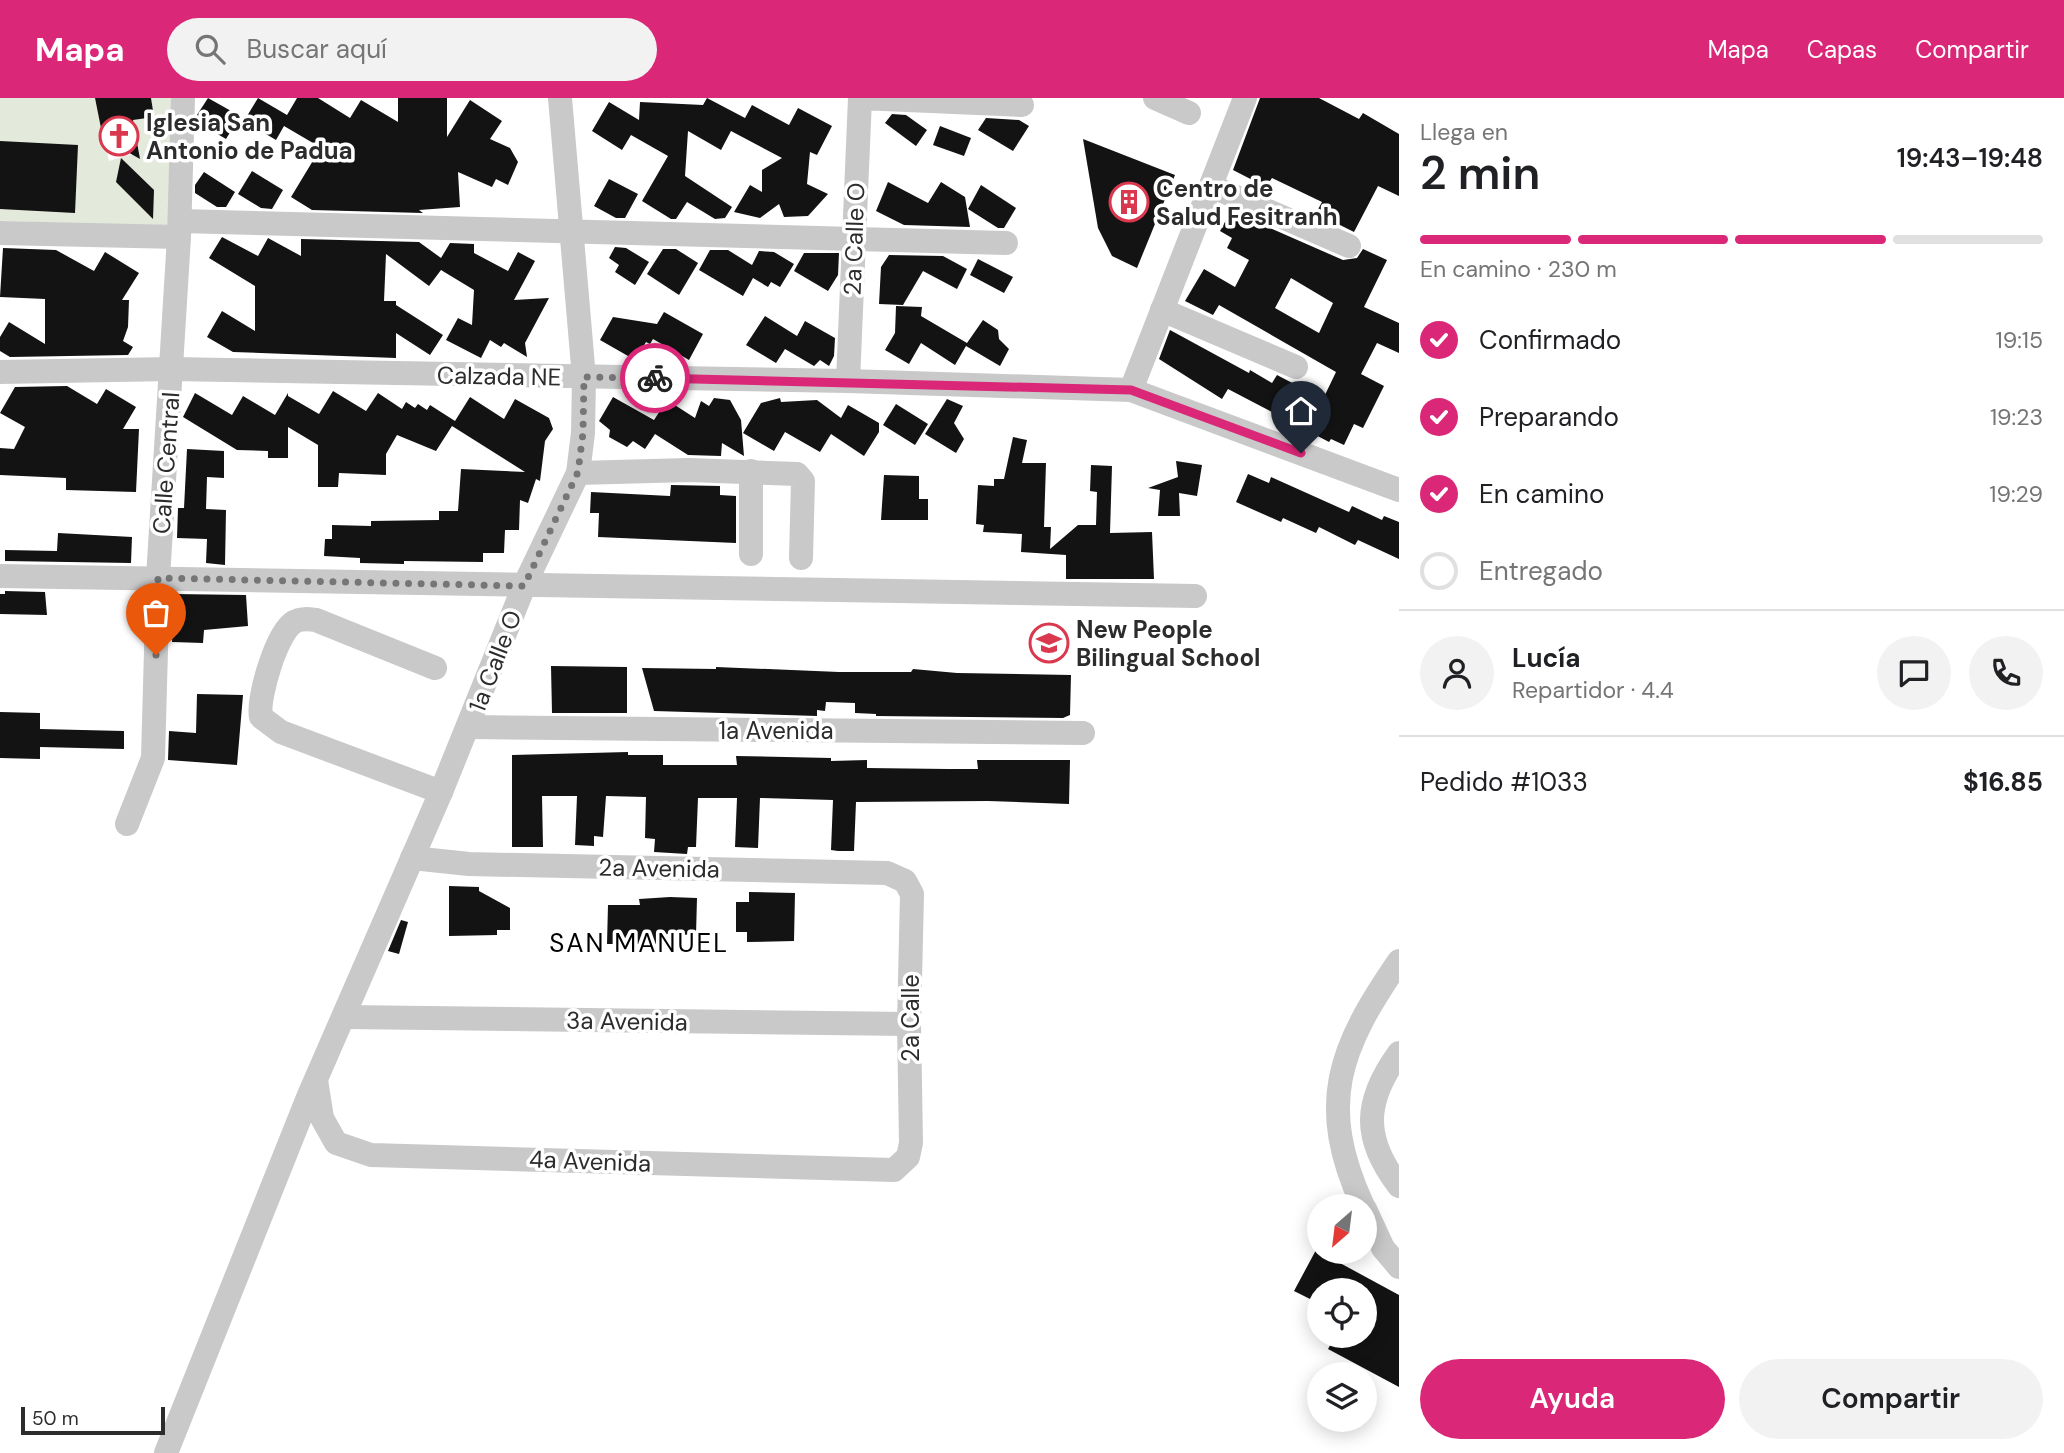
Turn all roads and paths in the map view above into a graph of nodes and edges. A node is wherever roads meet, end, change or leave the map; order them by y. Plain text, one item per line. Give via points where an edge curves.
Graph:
1 (183, 98) edge
2 (561, 98) edge
3 (860, 98) edge
4 (1154, 98) edge
5 (1245, 98) edge
6 (1022, 105) dead end
7 (1189, 113) dead end
8 (1213, 187) junction
9 (180, 229) junction
10 (570, 230) junction
11 (0, 233) edge
12 (854, 237) junction
13 (1006, 243) dead end
14 (1349, 247) dead end
15 (1163, 310) junction
16 (1296, 367) dead end
17 (172, 369) junction
18 (0, 372) edge
19 (584, 377) junction
20 (848, 381) junction
21 (1131, 390) junction
22 (751, 471) junction
23 (578, 472) junction
24 (1399, 490) edge
25 (751, 554) dead end
26 (802, 558) dead end
27 (0, 576) edge
28 (158, 578) junction
29 (524, 586) junction
30 (1195, 596) dead end
31 (435, 668) dead end
32 (469, 727) junction
33 (1083, 733) dead end
34 (441, 792) junction
35 (127, 824) dead end
36 (412, 858) junction
37 (905, 881) joint
38 (1399, 961) edge
39 (345, 1017) junction
40 (909, 1024) junction
41 (1399, 1053) edge
42 (316, 1080) junction
43 (1338, 1112) junction
44 (1371, 1131) junction
45 (908, 1157) joint
46 (1399, 1186) edge
47 (1358, 1194) edge
48 (1377, 1235) edge
49 (1399, 1267) edge
50 (166, 1453) edge

1 - 9 street, Calle Central
2 - 10 street, 1a Calle O
3 - 6 street
3 - 12 street, 2a Calle O
4 - 7 street
5 - 8 street
8 - 14 street
8 - 15 street
9 - 10 street
9 - 11 street
9 - 17 street, Calle Central
10 - 12 street
10 - 19 street, 1a Calle O
12 - 13 street
12 - 20 street, 2a Calle O
15 - 16 street
15 - 21 street
17 - 18 street, Calzada NE
17 - 19 street, Calzada NE
17 - 28 street, Calle Central
19 - 20 street, Calzada NE
19 - 23 street, 1a Calle O
20 - 21 street, Calzada NE
21 - 24 street, Calzada NE
22 - 23 street
22 - 25 street
22 - 26 street via 797,474 803,481
23 - 29 street, 1a Calle O
27 - 28 street
28 - 29 street
28 - 35 street, Calle Central via 153,758
29 - 30 street
29 - 32 street, 1a Calle O
31 - 34 street via 302,618 281,635 258,704 266,724 281,732
32 - 33 street, 1a Avenida
32 - 34 street, 1a Calle O
34 - 36 street, 1a Calle O
36 - 37 street, 2a Avenida via 468,864 887,873
36 - 39 street, 1a Calle O
37 - 40 street, 2a Calle via 912,894
38 - 43 street via 1367,1007 1342,1063
39 - 40 street, 3a Avenida
39 - 42 street, 1a Calle O
40 - 45 street, 2a Calle
41 - 44 street via 1384,1074 1373,1104
42 - 45 street, 4a Avenida via 322,1118 336,1143 371,1155 894,1170
42 - 50 street, 1a Calle O
43 - 44 street
43 - 47 street via 1341,1147
44 - 46 street via 1379,1156
48 - 49 street

